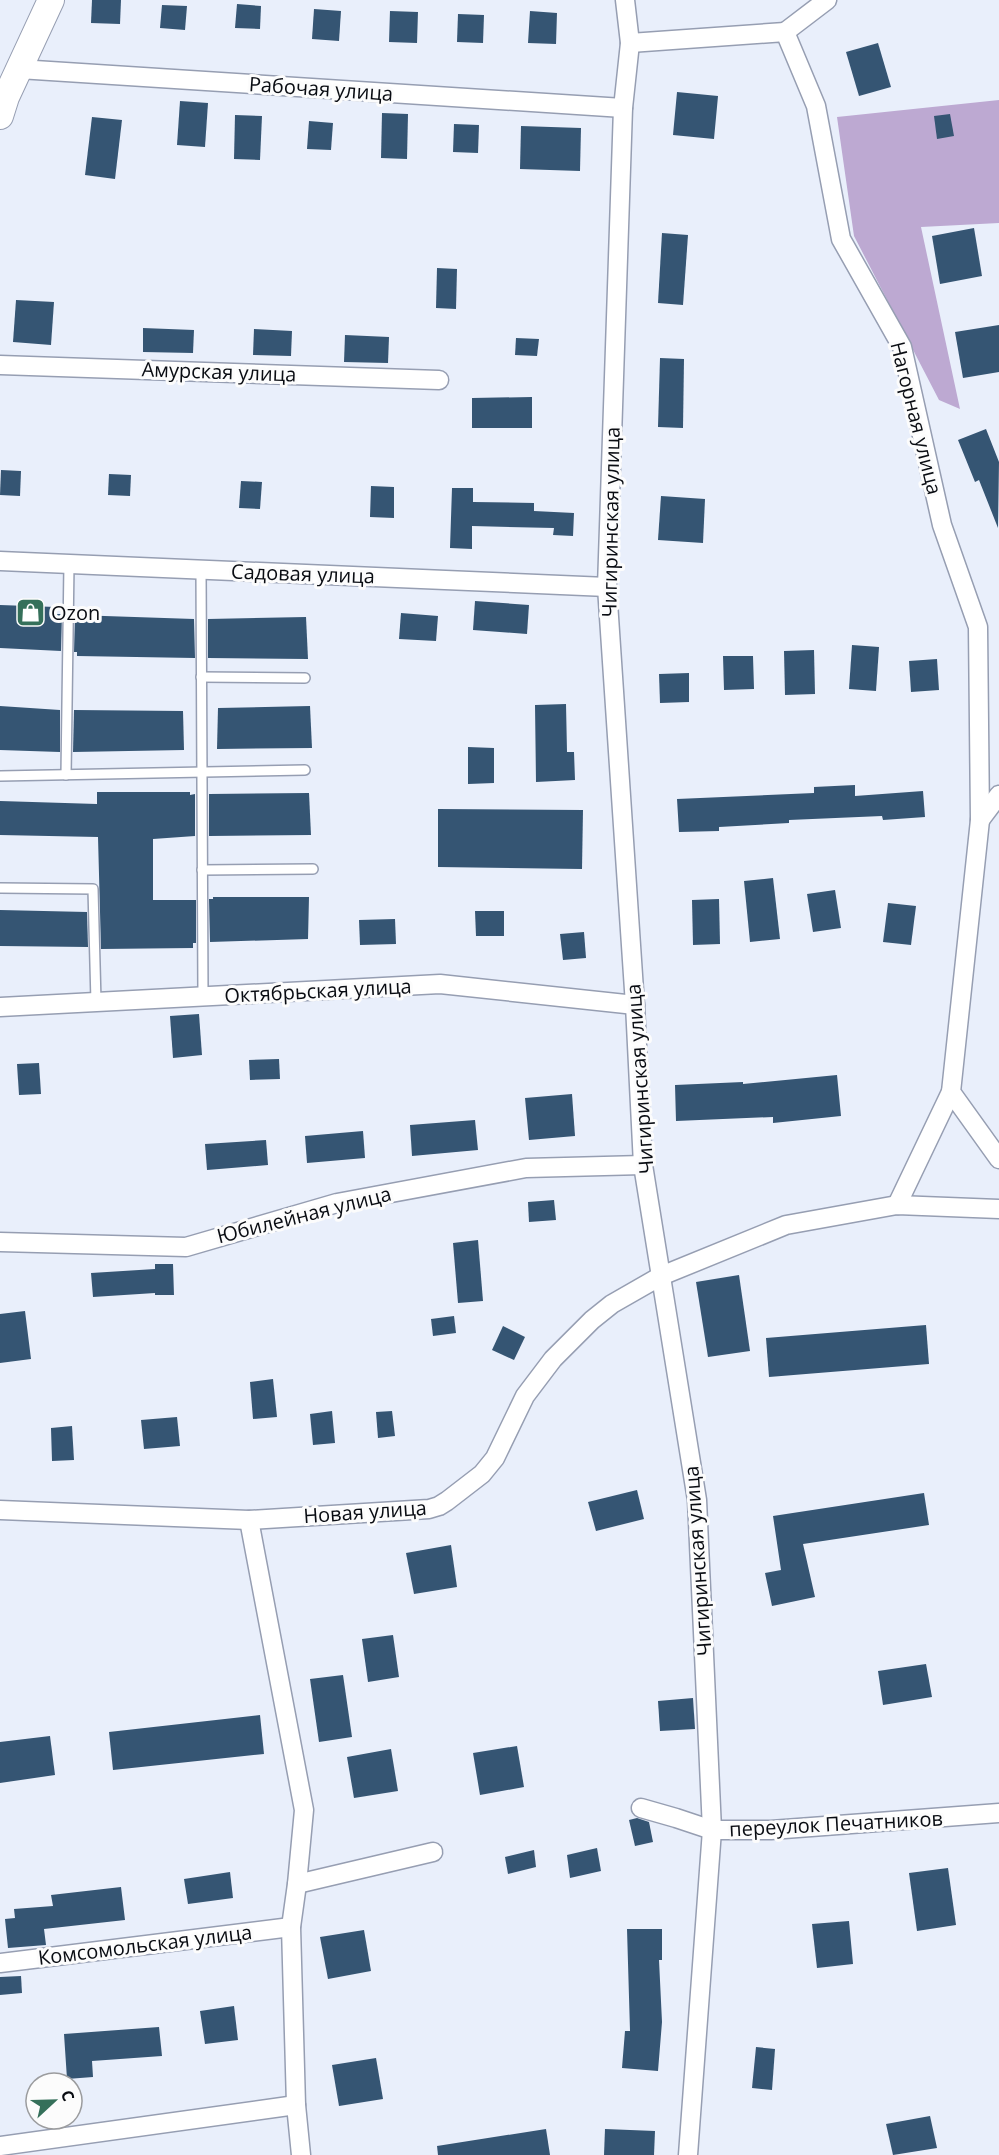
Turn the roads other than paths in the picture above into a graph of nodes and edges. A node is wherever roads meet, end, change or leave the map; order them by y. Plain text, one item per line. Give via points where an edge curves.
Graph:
1 (51, 0) edge
2 (625, 0) edge
3 (827, 0) edge
4 (785, 32) junction
5 (630, 43) junction
6 (19, 69) junction
7 (2, 103) edge
8 (623, 108) junction
9 (0, 365) edge
10 (439, 380) dead end
11 (0, 561) edge
12 (69, 564) junction
13 (201, 569) junction
14 (607, 587) junction
15 (201, 677) junction
16 (305, 678) dead end
17 (304, 770) dead end
18 (202, 772) junction
19 (66, 775) junction
20 (0, 776) edge
21 (999, 795) edge
22 (980, 820) junction
23 (313, 869) dead end
24 (202, 870) junction
25 (0, 888) edge
26 (203, 996) junction
27 (96, 1002) junction
28 (635, 1005) junction
29 (0, 1007) edge
30 (951, 1092) junction
31 (999, 1159) edge
32 (644, 1165) junction
33 (897, 1205) junction
34 (999, 1209) edge
35 (0, 1242) edge
36 (661, 1276) junction
37 (0, 1510) edge
38 (249, 1520) junction
39 (641, 1808) dead end
40 (999, 1813) edge
41 (712, 1830) junction
42 (433, 1852) dead end
43 (297, 1884) junction
44 (291, 1927) junction
45 (0, 1963) edge
46 (296, 2105) junction
47 (0, 2146) edge
48 (302, 2155) edge
49 (688, 2155) edge

1 - 6 street
2 - 5 street, Чигиринская улица
3 - 4 street
4 - 5 street
4 - 22 street, Нагорная улица via 816,106 841,239 902,347 942,525 978,627
5 - 8 street, Чигиринская улица
6 - 7 street
6 - 8 street, Рабочая улица
8 - 14 street, Чигиринская улица
9 - 10 street, Амурская улица
11 - 12 street, Садовая улица
12 - 13 street, Садовая улица
12 - 19 lane
13 - 14 street, Садовая улица
13 - 15 lane
14 - 28 street, Чигиринская улица
15 - 16 lane
15 - 18 lane
17 - 18 lane
18 - 19 lane
18 - 24 lane
19 - 20 lane
21 - 22 street
22 - 30 street, Нагорная улица
23 - 24 lane
24 - 26 lane
25 - 27 lane via 93,889
26 - 27 street, Октябрьская улица
26 - 28 street, Октябрьская улица via 440,984
27 - 29 street, Октябрьская улица
28 - 32 street, Чигиринская улица
30 - 31 street
30 - 33 street, Нагорная улица
32 - 35 street, Юбилейная улица via 526,1168 337,1203 186,1247
32 - 36 street, Чигиринская улица
33 - 34 street, Новая улица
33 - 36 street, Новая улица via 786,1225
36 - 38 street, Новая улица via 612,1304 553,1359 525,1396 495,1458 482,1474 439,1506
36 - 41 street, Чигиринская улица via 697,1500
37 - 38 street, Новая улица
38 - 43 street via 304,1810
39 - 41 street, переулок Печатников
40 - 41 street, переулок Печатников via 771,1830
41 - 49 street, Чигиринская улица
42 - 43 street
43 - 44 street
44 - 45 street, Комсомольская улица
44 - 46 street
46 - 47 street
46 - 48 street

